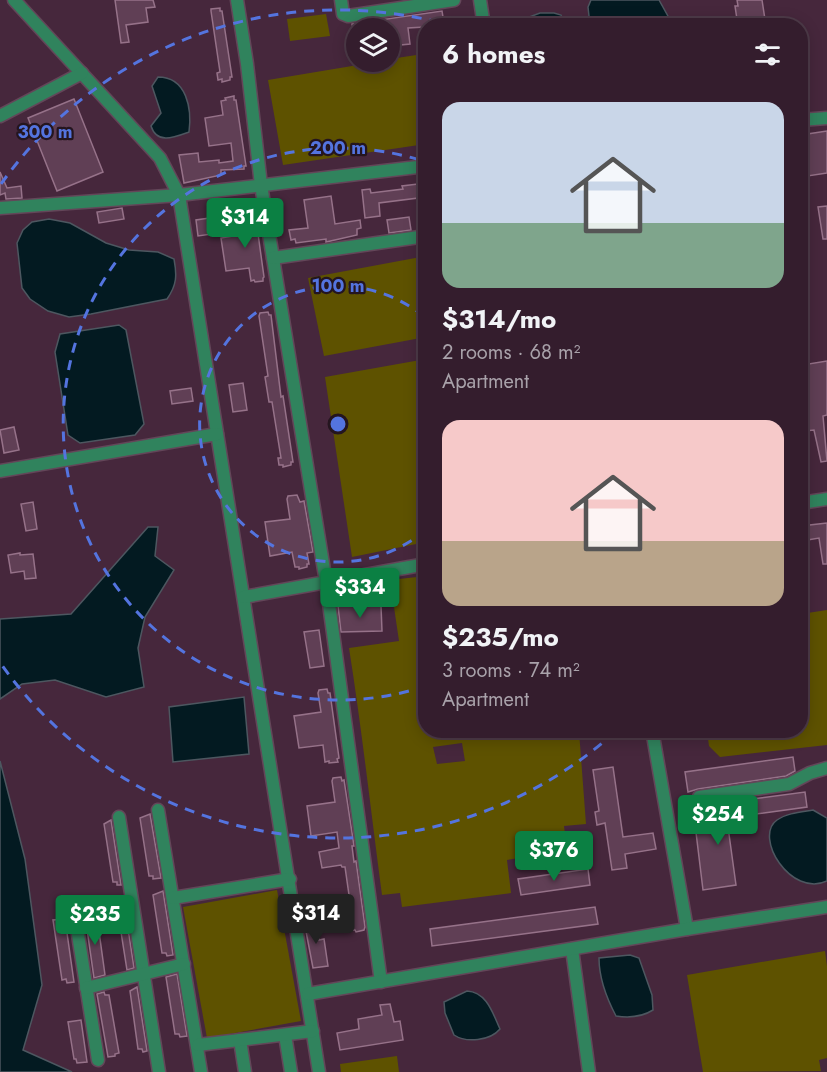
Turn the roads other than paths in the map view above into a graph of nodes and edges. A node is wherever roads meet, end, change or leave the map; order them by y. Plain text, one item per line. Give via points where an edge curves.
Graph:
1 (14, 0) edge
2 (237, 0) edge
3 (341, 0) edge
4 (454, 0) edge
5 (480, 0) edge
6 (483, 18) edge
7 (82, 73) junction
8 (0, 116) edge
9 (827, 118) edge
10 (808, 119) edge
11 (418, 167) edge
12 (261, 185) junction
13 (179, 195) junction
14 (0, 208) edge
15 (418, 237) edge
16 (273, 258) junction
17 (217, 434) junction
18 (0, 471) edge
19 (827, 499) edge
20 (808, 502) edge
21 (418, 565) edge
22 (326, 582) junction
23 (244, 597) junction
24 (653, 738) edge
25 (827, 768) edge
26 (699, 797) dead end
27 (158, 810) dead end
28 (119, 817) dead end
29 (290, 879) junction
30 (173, 898) junction
31 (827, 907) edge
32 (76, 922) dead end
33 (687, 929) junction
34 (572, 949) junction
35 (184, 964) junction
36 (144, 975) junction
37 (381, 982) junction
38 (86, 988) junction
39 (308, 994) junction
40 (313, 1031) junction
41 (285, 1035) junction
42 (240, 1040) junction
43 (198, 1045) junction
44 (99, 1060) dead end
45 (159, 1072) edge
46 (201, 1072) edge
47 (245, 1072) edge
48 (291, 1072) edge
49 (319, 1072) edge
50 (589, 1072) edge

1 - 7 street
2 - 12 street
3 - 4 street via 343,14 348,16
5 - 6 street
7 - 8 street
7 - 13 street via 160,158
9 - 10 street
11 - 12 street
12 - 13 street
12 - 16 street
13 - 14 street
13 - 17 street
15 - 16 street
16 - 22 street
17 - 18 street
17 - 23 street
19 - 20 street
21 - 22 street
22 - 23 street
22 - 37 street
23 - 29 street
24 - 33 street
25 - 26 street via 789,784
27 - 30 street
28 - 36 street
29 - 30 street
29 - 39 street
30 - 35 street
31 - 33 street
32 - 38 street
33 - 34 street
34 - 37 street
34 - 50 street
35 - 36 street
35 - 43 street
36 - 38 street
36 - 45 street
37 - 39 street
38 - 44 street
39 - 40 street
40 - 41 street
40 - 49 street
41 - 42 street
41 - 48 street
42 - 43 street
42 - 47 street
43 - 46 street

